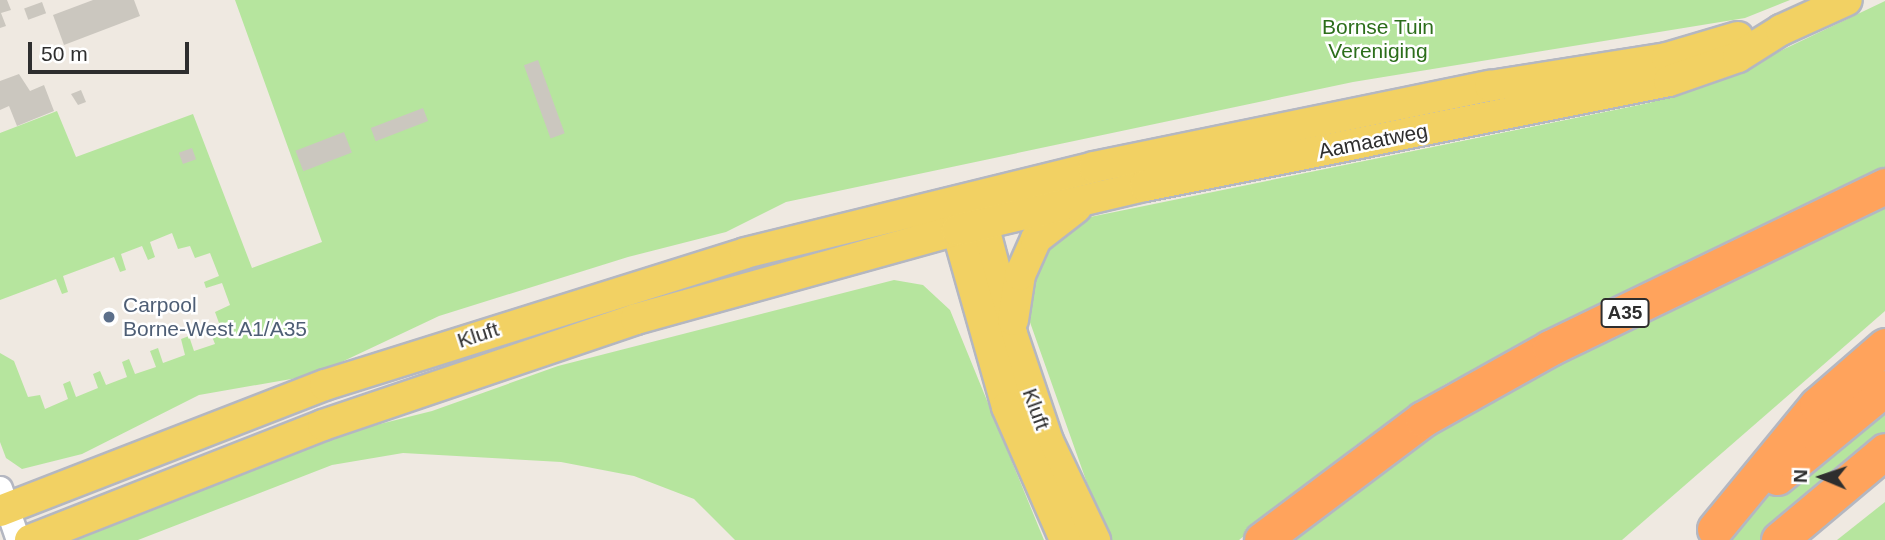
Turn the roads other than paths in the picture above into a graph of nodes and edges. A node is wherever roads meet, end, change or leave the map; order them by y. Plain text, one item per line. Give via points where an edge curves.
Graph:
1 (1847, 0) edge
2 (1781, 30) junction
3 (1885, 186) edge
4 (959, 198) junction
5 (1089, 200) junction
6 (970, 227) junction
7 (1012, 334) junction
8 (1885, 346) edge
9 (1885, 388) edge
10 (1885, 451) edge
11 (3, 502) edge
12 (1709, 534) edge
13 (18, 540) edge
14 (30, 540) edge
15 (1065, 540) edge
16 (1095, 540) edge
17 (1262, 540) edge
18 (1779, 540) edge

1 - 2 main road, Aamaatweg
2 - 4 main road, Aamaatweg via 1667,58 1490,86
2 - 5 main road, Aamaatweg via 1738,57 1669,81
3 - 17 highway, A35 via 1550,348 1423,419
4 - 6 main road, Kluft
4 - 11 main road, Kluft via 746,253 465,339
5 - 6 main road, Aamaatweg
5 - 7 main road via 1036,239 1020,275
6 - 7 main road, Kluft
6 - 14 main road, Kluft via 537,351 323,425
6 - 15 main road, Kluft via 1007,407
7 - 16 main road, Kluft via 1048,441
8 - 12 highway via 1817,405
9 - 12 highway
10 - 18 highway
11 - 13 street

